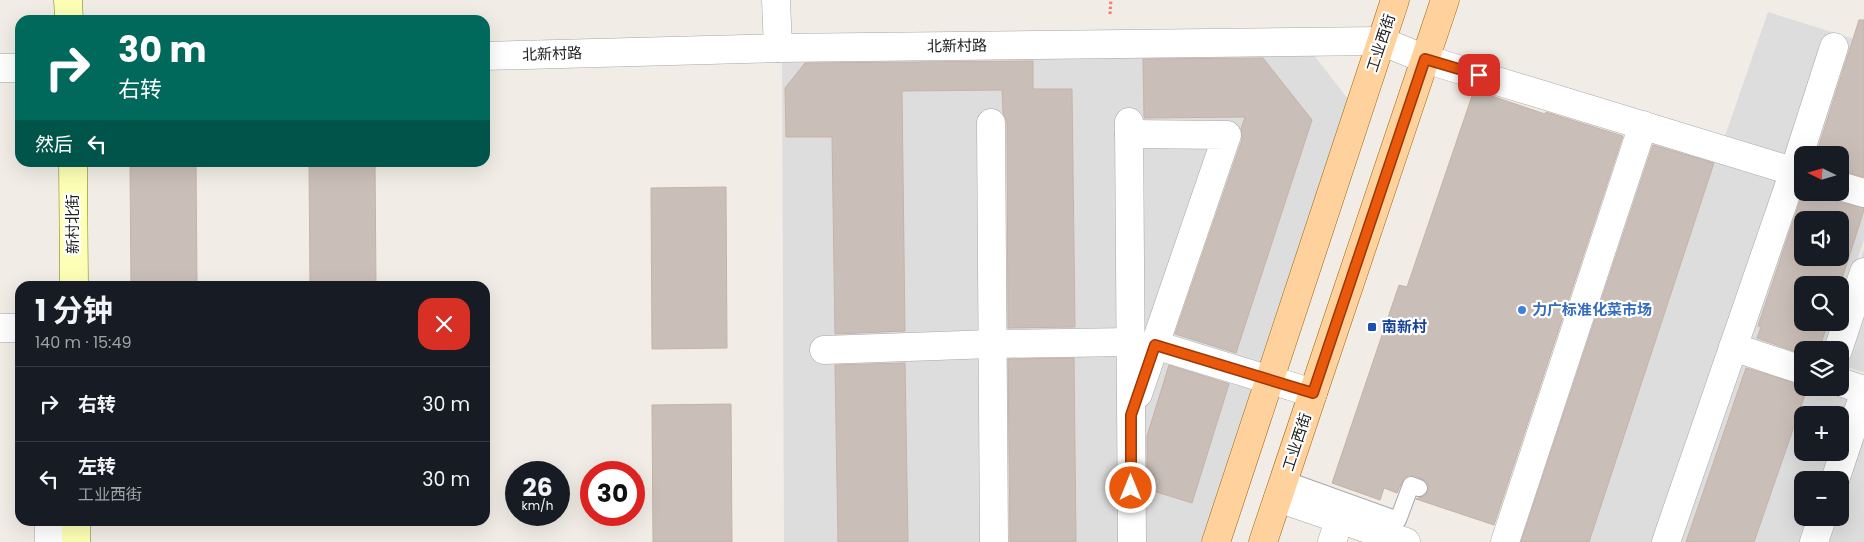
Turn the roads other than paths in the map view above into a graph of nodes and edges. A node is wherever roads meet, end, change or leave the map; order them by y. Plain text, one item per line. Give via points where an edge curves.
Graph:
1 (68, 0) edge
2 (776, 0) edge
3 (1395, 0) edge
4 (1445, 0) edge
5 (69, 15) edge
6 (1381, 42) junction
7 (1834, 47) dead end
8 (778, 48) junction
9 (490, 56) edge
10 (1425, 59) junction
11 (0, 68) edge
12 (15, 68) edge
13 (991, 123) dead end
14 (1643, 125) junction
15 (1806, 146) edge
16 (73, 167) edge
17 (1794, 172) edge
18 (1794, 184) edge
19 (1849, 189) edge
20 (1864, 193) edge
21 (1864, 272) edge
22 (74, 281) edge
23 (0, 328) edge
24 (15, 328) edge
25 (1841, 341) edge
26 (1143, 343) junction
27 (992, 344) junction
28 (1734, 347) junction
29 (824, 350) dead end
30 (1794, 367) edge
31 (1270, 380) junction
32 (1849, 385) edge
33 (1864, 390) edge
34 (1313, 393) junction
35 (1864, 394) edge
36 (1838, 471) edge
37 (1419, 488) dead end
38 (1281, 489) junction
39 (49, 526) edge
40 (76, 526) edge
41 (1819, 526) edge
42 (1336, 530) edge
43 (49, 542) edge
44 (76, 542) edge
45 (994, 542) edge
46 (1132, 542) edge
47 (1216, 542) edge
48 (1263, 542) edge
49 (1406, 542) edge
50 (1505, 542) edge
51 (1666, 542) edge
52 (1814, 542) edge

1 - 5 street
2 - 8 street
3 - 6 main road, 工业西街
4 - 10 main road, 工业西街
6 - 8 street, 北新村路
6 - 10 street, 北新村路
6 - 31 main road, 工业西街
7 - 15 street
8 - 9 street, 北新村路
10 - 14 street, 北新村路 via 1586,114
10 - 34 main road, 工业西街
11 - 12 street
13 - 27 street
14 - 17 street, 北新村路
14 - 50 street
16 - 22 street, 新村北街
18 - 28 street
19 - 20 street
21 - 25 street
23 - 24 street
26 - 26 street via 1129,128 1227,135
26 - 27 street
26 - 31 street
26 - 46 street via 1131,415
27 - 29 street
27 - 45 street
28 - 30 street
28 - 51 street
31 - 34 street
31 - 47 main road, 工业西街
32 - 33 street
34 - 38 main road, 工业西街
35 - 36 street
37 - 38 lane via 1411,485 1398,520
38 - 42 street
38 - 48 main road, 工业西街
39 - 43 street
40 - 44 street
41 - 52 street
42 - 49 street

